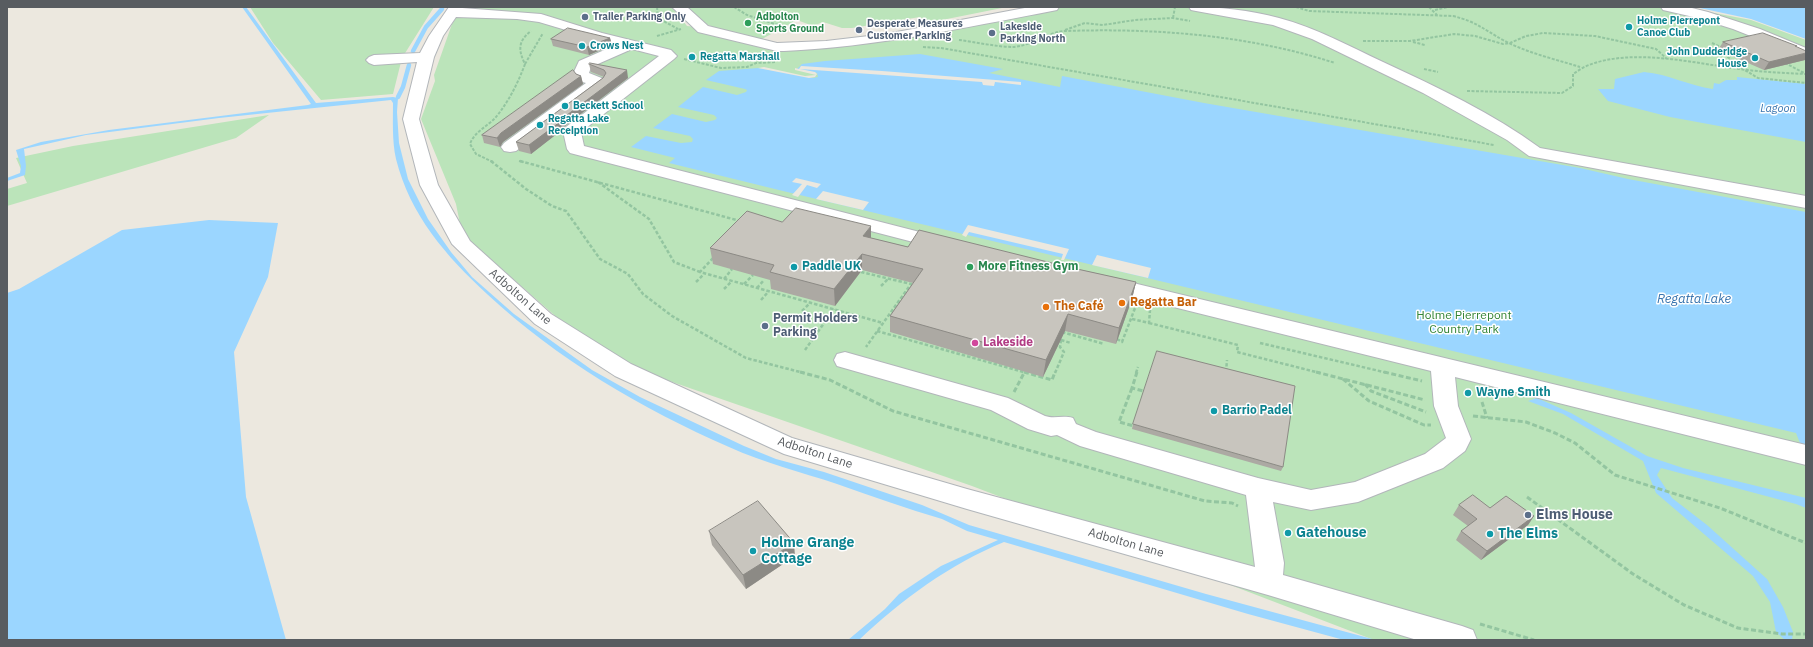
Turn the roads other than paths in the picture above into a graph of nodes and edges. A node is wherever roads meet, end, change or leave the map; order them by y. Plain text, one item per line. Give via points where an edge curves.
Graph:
1 (679, 7) edge
2 (1052, 7) edge
3 (1196, 7) edge
4 (1668, 7) edge
5 (454, 10) edge
6 (630, 44) junction
7 (1806, 53) edge
8 (426, 57) junction
9 (374, 60) dead end
10 (510, 147) road end
11 (1806, 202) edge
12 (962, 248) edge
13 (1085, 279) edge
14 (845, 360) dead end
15 (1434, 374) junction
16 (1795, 452) edge
17 (1258, 488) junction
18 (1268, 583) junction
19 (1462, 640) edge

1 - 2 street via 703,29 777,47 886,38
3 - 11 street via 1276,22 1335,44 1429,90 1536,152
4 - 7 street via 1741,26
5 - 6 street via 538,15 596,30
5 - 8 street, Adbolton Lane via 436,36
6 - 10 street via 584,64 581,74 598,82
6 - 12 street via 669,56 572,131 576,149
8 - 9 street
8 - 18 street, Adbolton Lane via 411,119 429,186 462,244 542,319 617,366 784,445
13 - 15 street
14 - 17 street via 999,404 1037,423 1051,427 1064,424 1067,430 1074,434
15 - 16 street via 1495,380
15 - 17 street via 1457,415 1459,439 1434,461 1358,492 1310,500
17 - 18 street via 1270,562
18 - 19 street, Adbolton Lane

